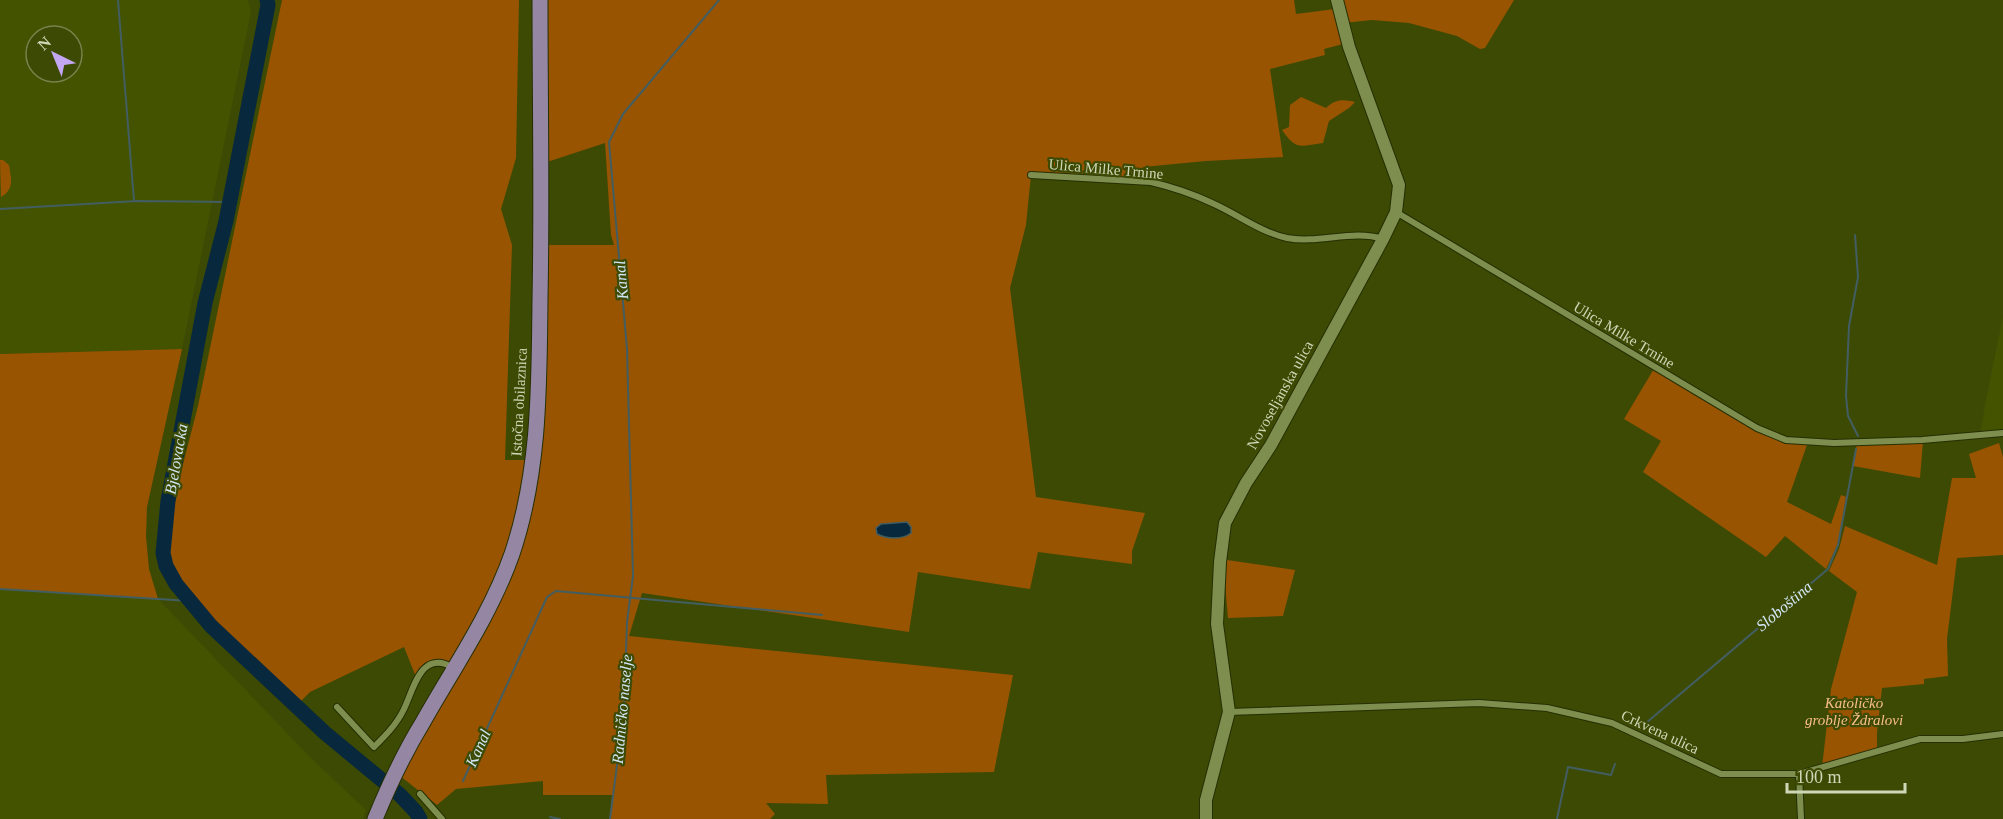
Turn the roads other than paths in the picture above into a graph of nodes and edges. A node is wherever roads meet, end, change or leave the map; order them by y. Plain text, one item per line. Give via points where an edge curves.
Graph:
1 (540, 0) edge
2 (1337, 0) edge
3 (1031, 175) dead end
4 (1396, 212) junction
5 (1383, 239) junction
6 (2003, 433) edge
7 (454, 669) junction
8 (337, 707) dead end
9 (1228, 712) junction
10 (2003, 734) edge
11 (1799, 774) junction
12 (420, 794) dead end
13 (375, 819) edge
14 (442, 819) edge
15 (1206, 819) edge
16 (1801, 819) edge

1 - 7 main road, Istočna obilaznica via 539,414 534,460 512,555 494,598
2 - 4 main road, Novoseljanska ulica via 1349,47 1399,185
3 - 5 street, Ulica Milke Trnine via 1170,186 1286,238 1372,235
4 - 5 main road, Novoseljanska ulica
4 - 6 street, Ulica Milke Trnine via 1757,428 1786,440 1851,443
5 - 9 main road, Novoseljanska ulica via 1225,523 1217,624
7 - 8 street via 437,663 421,671 403,711 374,747
7 - 13 main road, Istočna obilaznica via 395,772
9 - 11 street, Crkvena ulica via 1479,703 1547,708 1612,723 1721,774
9 - 15 main road, Novoseljanska ulica via 1206,800
10 - 11 street, Crkvena ulica via 1920,739
11 - 16 street
12 - 14 street

